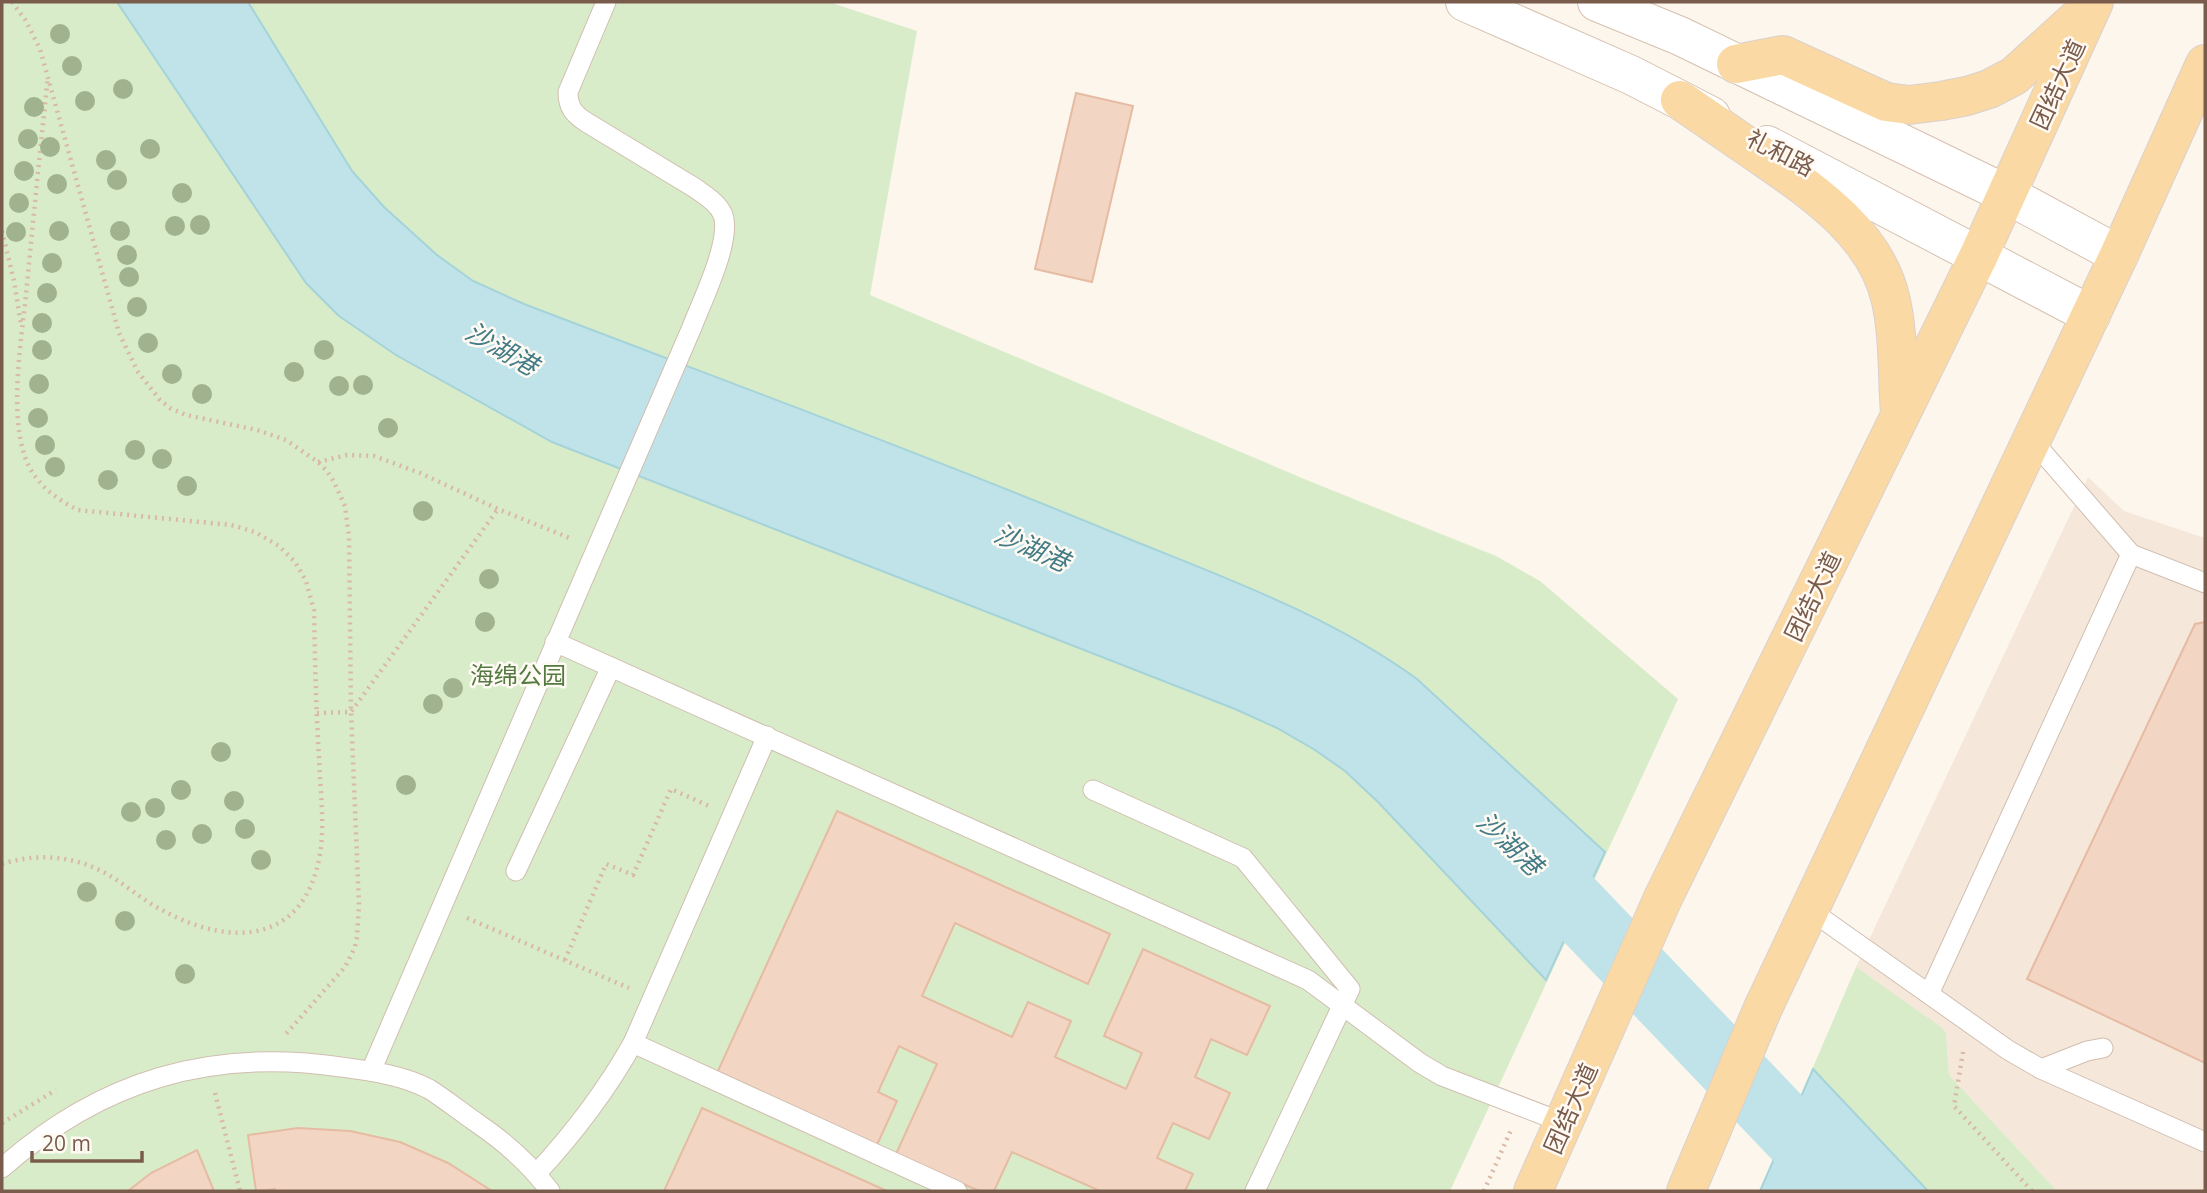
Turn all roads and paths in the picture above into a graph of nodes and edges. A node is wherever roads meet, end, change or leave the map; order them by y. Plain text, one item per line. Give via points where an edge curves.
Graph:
1 (12, 2) edge
2 (606, 2) edge
3 (1465, 2) edge
4 (1597, 2) edge
5 (2094, 2) edge
6 (1736, 64) junction
7 (2205, 64) edge
8 (48, 77) junction
9 (1680, 100) junction
10 (2006, 194) junction
11 (2, 231) edge
12 (1979, 255) junction
13 (2119, 255) junction
14 (2091, 315) junction
15 (22, 332) junction
16 (1900, 417) junction
17 (2032, 440) junction
18 (317, 462) junction
19 (498, 509) junction
20 (596, 548) junction
21 (2131, 554) junction
22 (2205, 583) edge
23 (555, 642) junction
24 (611, 667) junction
25 (351, 712) junction
26 (317, 713) junction
27 (767, 736) junction
28 (1093, 790) dead end
29 (732, 816) junction
30 (2, 864) edge
31 (516, 871) dead end
32 (440, 906) junction
33 (1810, 910) junction
34 (565, 960) junction
35 (1929, 995) junction
36 (653, 998) junction
37 (1342, 1004) junction
38 (1968, 1022) junction
39 (633, 1043) junction
40 (2103, 1048) dead end
41 (262, 1061) junction
42 (208, 1065) junction
43 (2041, 1069) junction
44 (371, 1071) junction
45 (1522, 1107) junction
46 (1564, 1123) junction
47 (2205, 1142) edge
48 (2, 1168) edge
49 (537, 1173) junction
50 (1691, 1180) edge
51 (240, 1191) edge
52 (550, 1191) edge
53 (957, 1191) edge
54 (1255, 1191) edge
55 (1483, 1191) edge
56 (1533, 1191) edge
57 (2032, 1191) edge

1 - 8 path via 33,33
2 - 20 lane via 568,92 572,111 695,188 711,200 725,224 724,244 692,327
3 - 9 street, 礼和路
4 - 6 street
5 - 6 main road via 2014,76 1989,89 1941,101 1886,102 1783,55
5 - 10 main road, 团结大道
6 - 10 street
7 - 13 main road
8 - 15 path
8 - 18 path via 119,333 138,372 160,400 177,412 276,436
9 - 12 street, 礼和路
9 - 16 main road via 1821,198 1873,258 1891,300
10 - 12 main road, 团结大道
10 - 13 street
11 - 15 path
12 - 14 street, 礼和路
12 - 16 main road, 团结大道
13 - 14 main road
14 - 17 main road
15 - 26 path via 16,414 24,454 39,482 78,510 231,525 279,546 302,571 312,596
16 - 46 main road, 团结大道 via 1663,898
17 - 21 lane
17 - 33 main road
18 - 19 path via 347,455 374,456
18 - 25 path via 334,482 345,506
19 - 20 path
19 - 25 path
20 - 23 lane
21 - 22 lane
21 - 35 lane
23 - 24 lane
23 - 32 lane
24 - 27 lane
24 - 31 lane
25 - 26 path
25 - 41 path via 359,905 355,947 345,967
26 - 30 path via 320,852 310,886 293,914 280,923 246,933 228,932 173,916 107,874 76,862 46,857
27 - 29 lane
27 - 37 lane via 1308,980
28 - 37 lane via 1243,858 1350,989
29 - 34 path via 671,789 633,875 607,864
29 - 36 lane
32 - 34 path
32 - 44 lane
33 - 35 lane
33 - 50 main road
34 - 36 path
35 - 38 lane
36 - 39 lane
37 - 45 lane via 1431,1070
37 - 54 lane
38 - 43 lane
38 - 57 path via 1954,1106
39 - 49 lane via 581,1123
39 - 53 lane
40 - 43 lane
41 - 42 lane
41 - 44 lane
42 - 48 lane via 169,1074 95,1104 57,1125
42 - 51 path
43 - 47 lane
44 - 49 lane via 428,1089 486,1129
45 - 46 lane
45 - 55 path
46 - 56 main road, 团结大道
49 - 52 lane

